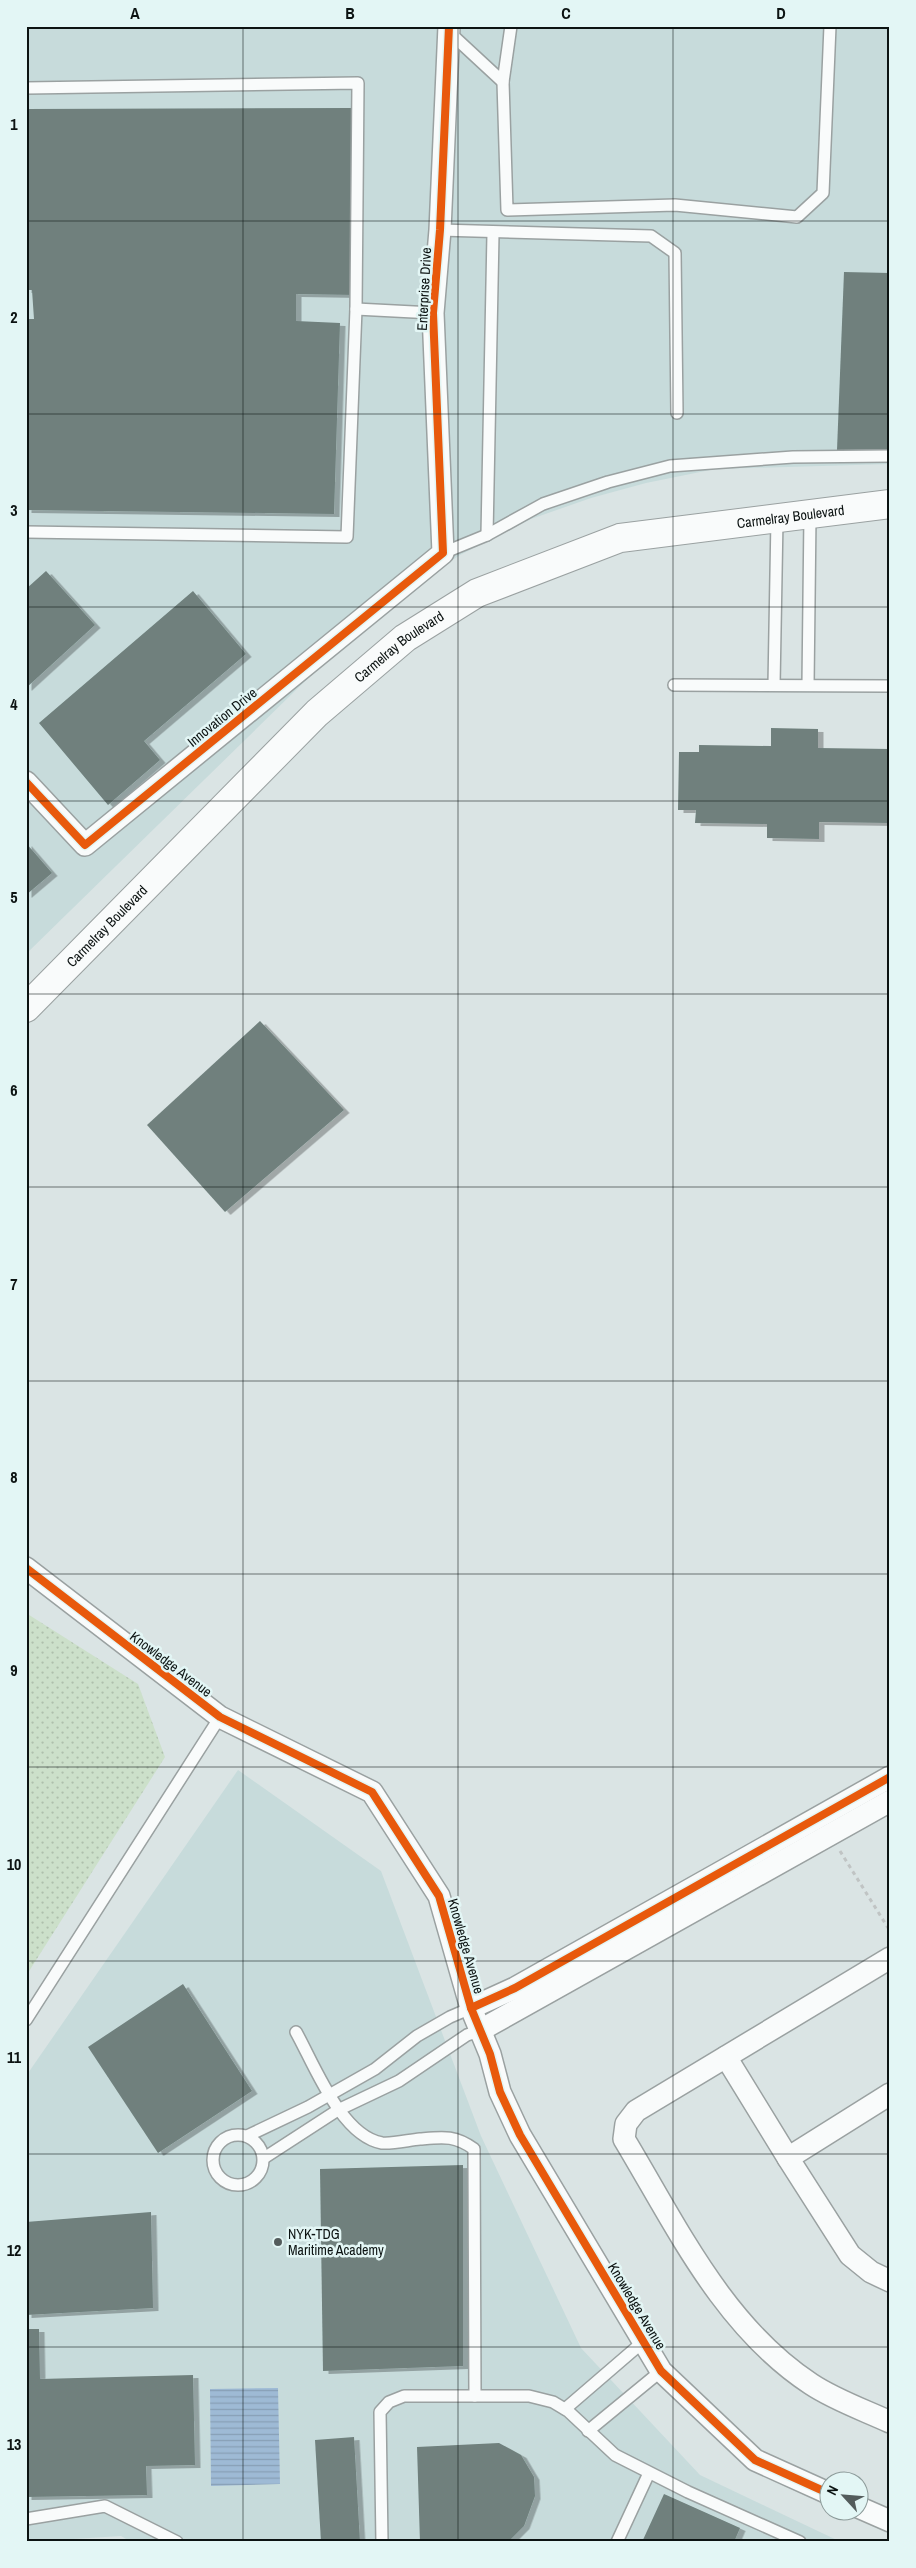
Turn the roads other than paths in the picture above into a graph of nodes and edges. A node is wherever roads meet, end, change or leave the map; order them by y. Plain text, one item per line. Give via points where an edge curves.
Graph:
1 (511, 26) edge
2 (830, 26) edge
3 (449, 29) edge
4 (503, 82) junction
5 (26, 88) edge
6 (440, 230) junction
7 (493, 234) junction
8 (356, 309) junction
9 (433, 312) junction
10 (678, 413) dead end
11 (890, 456) edge
12 (890, 504) edge
13 (810, 515) junction
14 (777, 517) junction
15 (26, 532) edge
16 (487, 535) junction
17 (442, 553) junction
18 (674, 685) dead end
19 (774, 685) junction
20 (808, 685) junction
21 (890, 686) edge
22 (26, 782) edge
23 (26, 1008) edge
24 (26, 1568) edge
25 (220, 1717) junction
26 (890, 1777) edge
27 (890, 1801) edge
28 (890, 1958) edge
29 (471, 2008) junction
30 (26, 2020) edge
31 (479, 2030) junction
32 (296, 2032) dead end
33 (726, 2057) junction
34 (330, 2094) junction
35 (888, 2100) edge
36 (338, 2110) junction
37 (247, 2136) junction
38 (264, 2158) junction
39 (788, 2158) junction
40 (890, 2281) edge
41 (644, 2341) junction
42 (661, 2371) junction
43 (475, 2396) junction
44 (565, 2409) junction
45 (890, 2422) edge
46 (588, 2431) junction
47 (649, 2473) junction
48 (818, 2488) edge
49 (868, 2511) edge
50 (26, 2519) edge
51 (890, 2521) edge
52 (777, 2537) edge
53 (176, 2542) edge
54 (382, 2542) edge
55 (617, 2542) edge
56 (800, 2542) edge

1 - 4 lane
2 - 4 lane via 823,193 797,217 674,205 507,210
3 - 4 lane
3 - 6 street, Enterprise Drive
5 - 8 lane via 358,83
6 - 7 lane
6 - 9 street, Enterprise Drive
7 - 10 lane via 651,236 674,253
7 - 16 lane
8 - 9 lane
8 - 15 lane via 347,536
9 - 17 street, Enterprise Drive
11 - 16 lane via 793,457 670,466 543,504
12 - 13 street, Carmelray Boulevard
13 - 14 street, Carmelray Boulevard
13 - 20 lane
14 - 19 lane
14 - 23 street, Carmelray Boulevard via 620,538 478,593 405,638 318,714
16 - 17 lane
17 - 22 street, Innovation Drive via 85,845
18 - 19 lane
19 - 20 lane
20 - 21 lane
24 - 25 street, Knowledge Avenue
25 - 29 street, Knowledge Avenue via 372,1792 439,1896
25 - 30 lane
26 - 29 street via 515,1988
27 - 31 street
28 - 33 street
29 - 31 street, Knowledge Avenue
29 - 34 lane via 417,2036 375,2069
31 - 36 lane via 399,2081
31 - 41 street, Knowledge Avenue via 490,2054 500,2092 520,2135
32 - 34 lane
33 - 39 street
33 - 45 street via 636,2111 626,2124 624,2140 721,2300 742,2326 773,2356 812,2385
34 - 36 lane
34 - 37 lane
35 - 39 street
36 - 38 lane
36 - 43 lane via 362,2134 382,2143 443,2137 461,2140 474,2149
37 - 38 lane via 259,2144
37 - 38 lane via 230,2136 216,2147 213,2164 221,2180 228,2184 246,2185 260,2175
39 - 40 street via 850,2255 871,2272
41 - 42 street, Knowledge Avenue
41 - 44 lane
42 - 46 lane
42 - 48 street, Knowledge Avenue via 755,2460
43 - 44 lane via 529,2396 553,2402
43 - 54 lane via 404,2396 389,2402 380,2412
44 - 46 lane
46 - 47 lane via 615,2455
47 - 52 lane
47 - 55 lane
49 - 51 street
50 - 53 lane via 105,2506
52 - 56 lane

